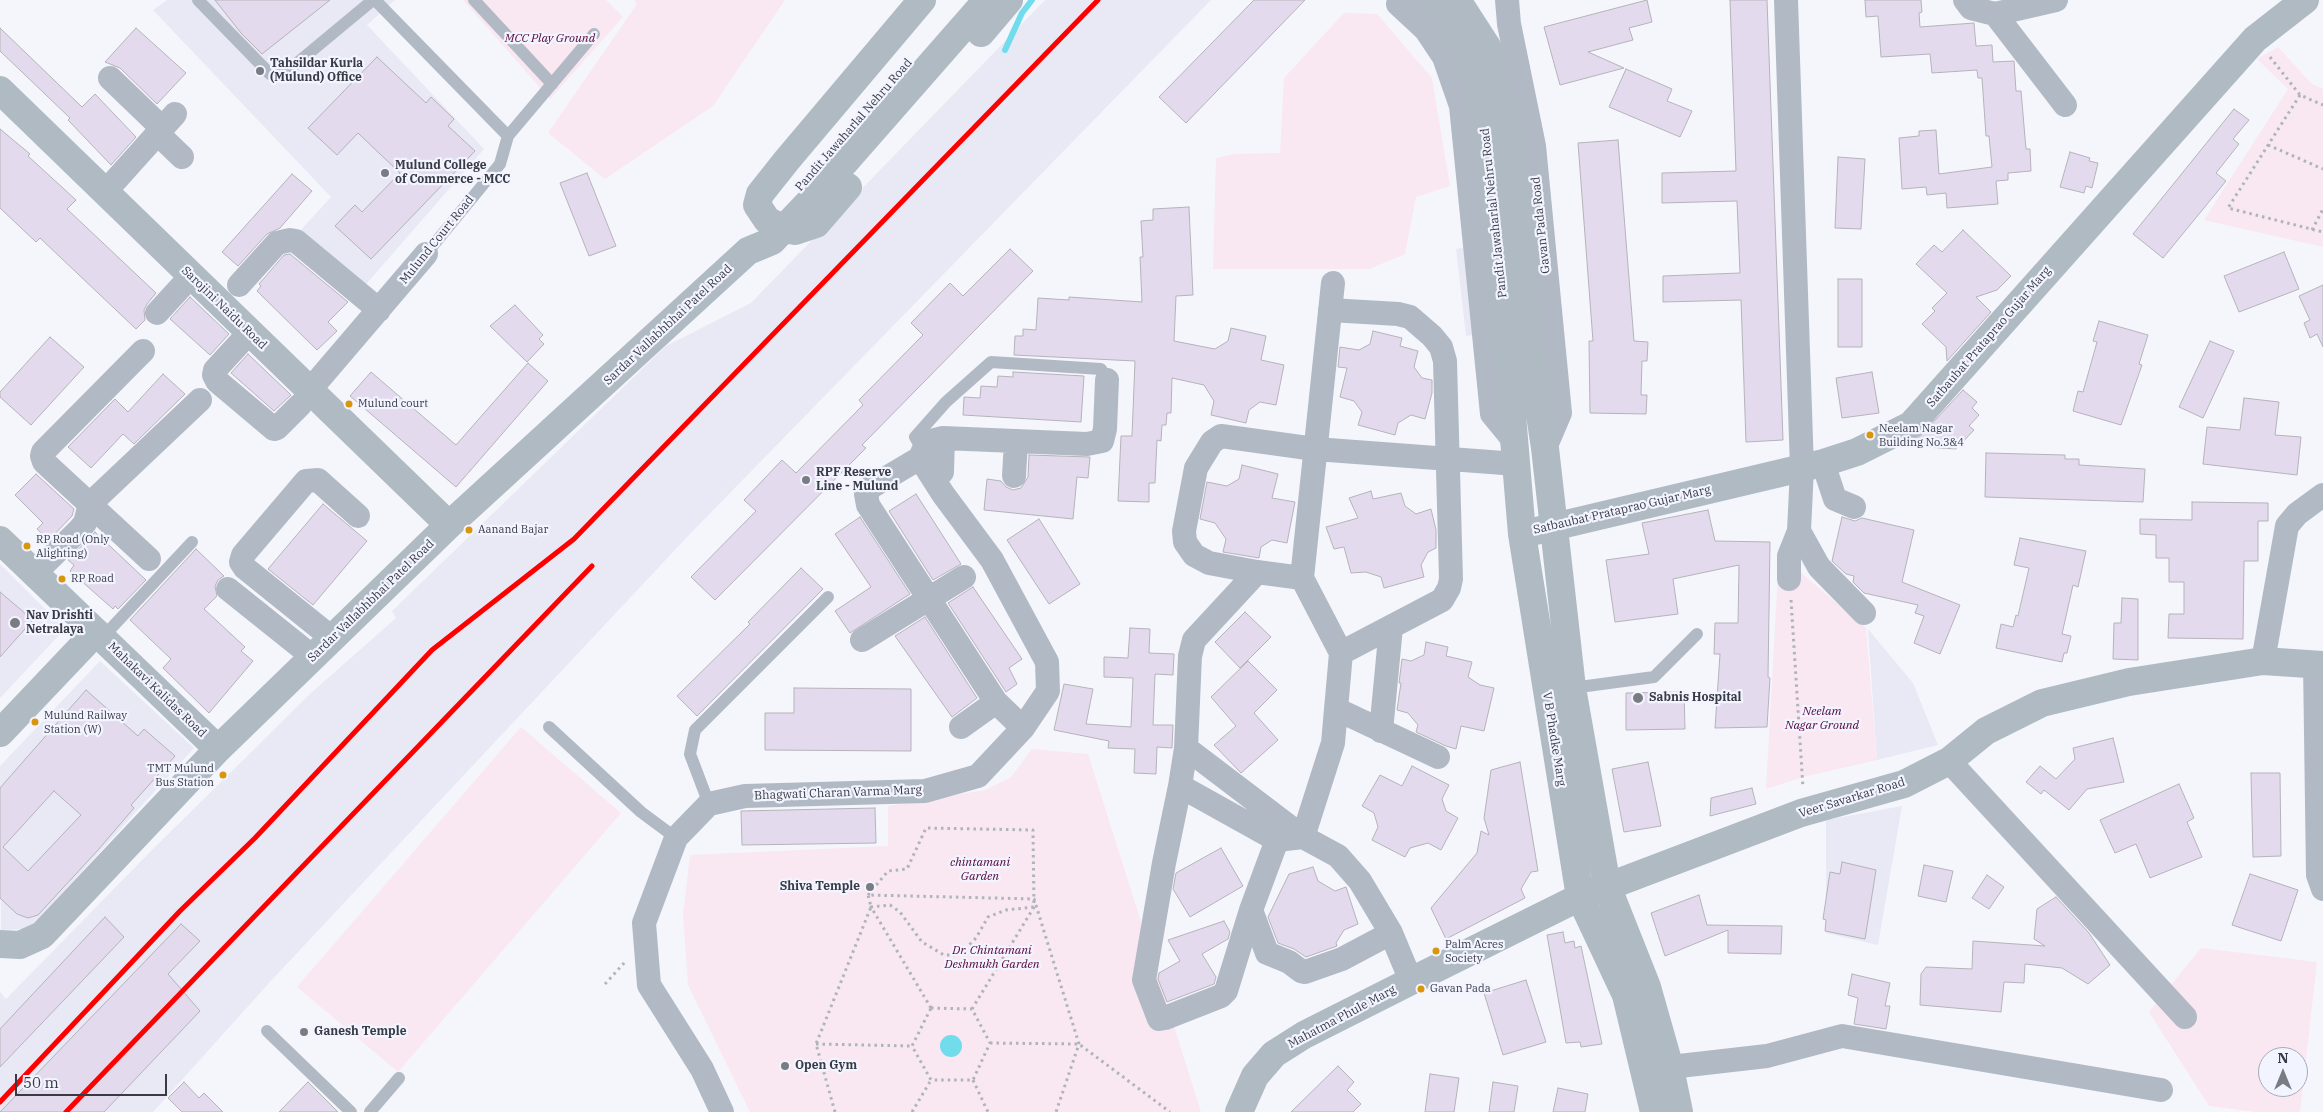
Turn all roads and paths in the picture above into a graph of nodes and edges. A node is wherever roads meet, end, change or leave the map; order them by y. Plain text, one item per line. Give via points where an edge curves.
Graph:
1 (198, 0) edge
2 (374, 0) edge
3 (474, 0) edge
4 (922, 0) edge
5 (964, 0) edge
6 (987, 0) edge
7 (1009, 0) edge
8 (1400, 0) edge
9 (1426, 0) edge
10 (1457, 0) edge
11 (1507, 0) edge
12 (1786, 0) edge
13 (1964, 0) edge
14 (2056, 0) edge
15 (2304, 0) edge
16 (1996, 14) junction
17 (594, 34) dead end
18 (2256, 39) junction
19 (110, 78) dead end
20 (552, 84) junction
21 (0, 90) edge
22 (2300, 95) junction
23 (2065, 105) dead end
24 (2323, 105) edge
25 (165, 125) junction
26 (508, 136) junction
27 (1500, 140) junction
28 (2268, 146) junction
29 (182, 157) dead end
30 (2323, 169) edge
31 (105, 192) junction
32 (2323, 209) edge
33 (775, 224) junction
34 (2312, 230) junction
35 (2323, 232) edge
36 (426, 254) joint
37 (191, 276) junction
38 (239, 284) dead end
39 (1333, 284) dead end
40 (379, 310) junction
41 (1330, 310) junction
42 (157, 313) dead end
43 (248, 332) junction
44 (143, 352) dead end
45 (1519, 354) junction
46 (1107, 380) joint
47 (304, 398) junction
48 (200, 400) dead end
49 (1315, 448) junction
50 (1544, 448) junction
51 (1516, 453) junction
52 (934, 454) junction
53 (1446, 459) junction
54 (1812, 466) junction
55 (2323, 495) edge
56 (90, 504) junction
57 (1854, 507) dead end
58 (358, 516) dead end
59 (449, 525) junction
60 (1553, 526) junction
61 (1799, 531) junction
62 (1522, 534) junction
63 (0, 540) edge
64 (192, 542) dead end
65 (149, 559) dead end
66 (1256, 572) junction
67 (35, 573) junction
68 (964, 577) dead end
69 (1302, 578) junction
70 (1789, 579) joint
71 (228, 589) dead end
72 (828, 597) dead end
73 (930, 598) junction
74 (1864, 613) dead end
75 (1390, 627) junction
76 (1697, 634) dead end
77 (99, 635) junction
78 (332, 638) junction
79 (862, 640) dead end
80 (1341, 653) junction
81 (313, 657) junction
82 (2263, 661) junction
83 (2319, 664) edge
84 (1572, 688) junction
85 (996, 702) junction
86 (1336, 709) junction
87 (549, 727) dead end
88 (961, 727) dead end
89 (1023, 728) junction
90 (1381, 731) junction
91 (0, 733) edge
92 (1186, 748) junction
93 (218, 749) junction
94 (1438, 757) dead end
95 (1950, 761) junction
96 (1180, 786) junction
97 (709, 804) junction
98 (1801, 813) junction
99 (1303, 837) junction
100 (676, 838) junction
101 (1277, 840) junction
102 (1607, 886) junction
103 (2323, 889) edge
104 (868, 895) junction
105 (1580, 897) junction
106 (1034, 900) junction
107 (871, 907) junction
108 (1034, 907) junction
109 (1251, 910) junction
110 (1391, 933) junction
111 (0, 944) edge
112 (645, 957) junction
113 (1412, 981) junction
114 (605, 984) dead end
115 (931, 1008) junction
116 (972, 1009) junction
117 (2185, 1017) dead end
118 (266, 1031) dead end
119 (990, 1043) junction
120 (816, 1044) junction
121 (1079, 1044) junction
122 (912, 1046) junction
123 (1657, 1068) junction
124 (399, 1078) dead end
125 (931, 1080) junction
126 (973, 1080) junction
127 (2161, 1090) dead end
128 (1666, 1110) edge
129 (350, 1112) edge
130 (370, 1112) edge
131 (722, 1112) edge
132 (835, 1112) edge
133 (912, 1112) edge
134 (988, 1112) edge
135 (1056, 1112) edge
136 (1170, 1112) edge
137 (1239, 1112) edge

1 - 2 lane via 270,74 277,76 285,73
2 - 26 lane
3 - 20 lane
4 - 33 main road via 760,194 757,205
5 - 33 main road, Pandit Jawaharlal Nehru Road via 804,184
6 - 33 main road, Pandit Jawaharlal Nehru Road via 816,195
7 - 33 main road via 816,224 795,231
8 - 51 street via 1398,4 1426,30 1444,56 1461,106 1492,414
9 - 27 main road, Pandit Jawaharlal Nehru Road via 1449,21 1468,54
10 - 27 main road, Pandit Jawaharlal Nehru Road via 1488,48
11 - 50 street, Gavan Pada Road via 1508,24 1534,146 1560,413
12 - 54 street
13 - 16 street via 1971,8
14 - 16 street
15 - 18 main road, Satbaubat Prataprao Gujar Marg
16 - 23 street
17 - 20 lane
18 - 22 path
18 - 54 main road, Satbaubat Prataprao Gujar Marg via 1911,424 1857,452
19 - 25 street
20 - 26 lane
21 - 31 main road, Sarojini Naidu Road
22 - 24 path
22 - 28 path
25 - 29 street
25 - 31 street
26 - 36 lane, Mulund Court Road via 500,164
27 - 45 main road, Pandit Jawaharlal Nehru Road
28 - 30 path
28 - 34 path via 2228,208
31 - 37 main road, Sarojini Naidu Road
32 - 34 path
33 - 59 main road, Sardar Vallabhbhai Patel Road via 772,241 748,251
34 - 35 path
36 - 40 street, Mulund Court Road
37 - 42 street
37 - 43 main road, Sarojini Naidu Road
38 - 40 street via 277,243 296,241
39 - 41 street
40 - 47 street, Mulund Court Road
41 - 49 street
41 - 53 street via 1398,314 1416,321 1441,347
43 - 47 main road, Sarojini Naidu Road
43 - 47 street, Mulund Court Road via 215,370 217,381 274,429
44 - 56 street via 42,456 44,462
45 - 50 main road, V B Phadke Marg
45 - 51 main road, V B Phadke Marg
46 - 52 street via 1106,429 1102,442 1015,457
46 - 52 lane via 1101,369 991,362 946,402 915,437
47 - 59 main road, Sarojini Naidu Road
48 - 56 street
49 - 53 street
49 - 66 street via 1221,436 1212,442 1196,468 1184,531 1185,542 1194,555 1209,563
49 - 69 street
50 - 60 main road, V B Phadke Marg
51 - 53 street
51 - 62 main road, V B Phadke Marg
52 - 73 street via 866,494 866,501
52 - 89 street, Bhagwati Charan Varma Marg via 943,494 992,560 1047,662 1048,691
53 - 75 street via 1449,588 1442,600
54 - 57 street via 1835,499
54 - 60 main road, Satbaubat Prataprao Gujar Marg
54 - 61 street
55 - 82 street via 2297,514 2287,526
56 - 65 street
56 - 67 street via 80,530
58 - 78 street via 318,480 306,481 243,555 241,562
59 - 78 main road, Sardar Vallabhbhai Patel Road
60 - 62 main road, Satbaubat Prataprao Gujar Marg
60 - 84 main road, V B Phadke Marg
61 - 70 street via 1789,556
61 - 74 street via 1819,567
62 - 105 main road, V B Phadke Marg
63 - 67 main road, Mahakavi Kalidas Road
64 - 77 lane
66 - 69 street
66 - 92 street via 1194,640 1190,656
67 - 77 main road, Mahakavi Kalidas Road
68 - 73 street
69 - 80 street
70 - 98 path via 1803,777
71 - 81 street
72 - 97 lane via 695,730 690,754
73 - 79 street
73 - 85 street
75 - 80 street
75 - 90 street
76 - 84 lane via 1654,677
77 - 91 main road
77 - 93 main road, Mahakavi Kalidas Road
78 - 81 main road, Sardar Vallabhbhai Patel Road
80 - 86 street
81 - 93 main road, Sardar Vallabhbhai Patel Road
82 - 83 main road, Veer Savarkar Road
82 - 95 main road, Veer Savarkar Road via 2129,682 2042,703 1986,731
83 - 103 street via 2318,875
84 - 102 main road, V B Phadke Marg
85 - 88 street
85 - 89 street
86 - 90 street
86 - 99 street via 1333,743
87 - 100 lane via 641,812
89 - 97 street, Bhagwati Charan Varma Marg via 978,776 925,791 746,796
90 - 94 street
92 - 96 street
92 - 99 street
93 - 111 main road, Sardar Vallabhbhai Patel Road via 42,935 20,945
95 - 98 main road, Veer Savarkar Road via 1904,784
95 - 117 street
96 - 101 street
96 - 109 street via 1144,980 1159,1018 1221,996 1226,991
97 - 100 street
98 - 102 main road, Veer Savarkar Road
99 - 101 street
99 - 110 street via 1338,856 1360,881
100 - 112 street via 644,924
101 - 109 street
102 - 105 main road, Veer Savarkar Road
102 - 123 main road, V B Phadke Marg via 1647,987
104 - 106 path
104 - 106 path via 888,871 907,869 926,828 1033,830
104 - 107 path
105 - 113 main road, Mahatma Phule Marg
105 - 123 main road, V B Phadke Marg
106 - 108 path
106 - 121 path
107 - 108 path via 890,905 900,912 922,942 944,955 954,955 965,948 976,938 988,917 1006,910
107 - 115 path
107 - 120 path
108 - 116 path
109 - 110 street via 1267,953 1305,972 1342,959
110 - 113 street
112 - 114 path via 630,957
112 - 131 street via 649,985 702,1069
113 - 137 main road, Mahatma Phule Marg via 1274,1054 1255,1076
115 - 116 path
115 - 122 path
116 - 119 path
118 - 129 lane
119 - 121 path
119 - 126 path
120 - 122 path
120 - 132 path
121 - 135 path
121 - 136 path
122 - 125 path
123 - 127 street via 1767,1056 1842,1036
123 - 128 main road, V B Phadke Marg
124 - 130 lane
125 - 126 path
125 - 133 path
126 - 134 path

